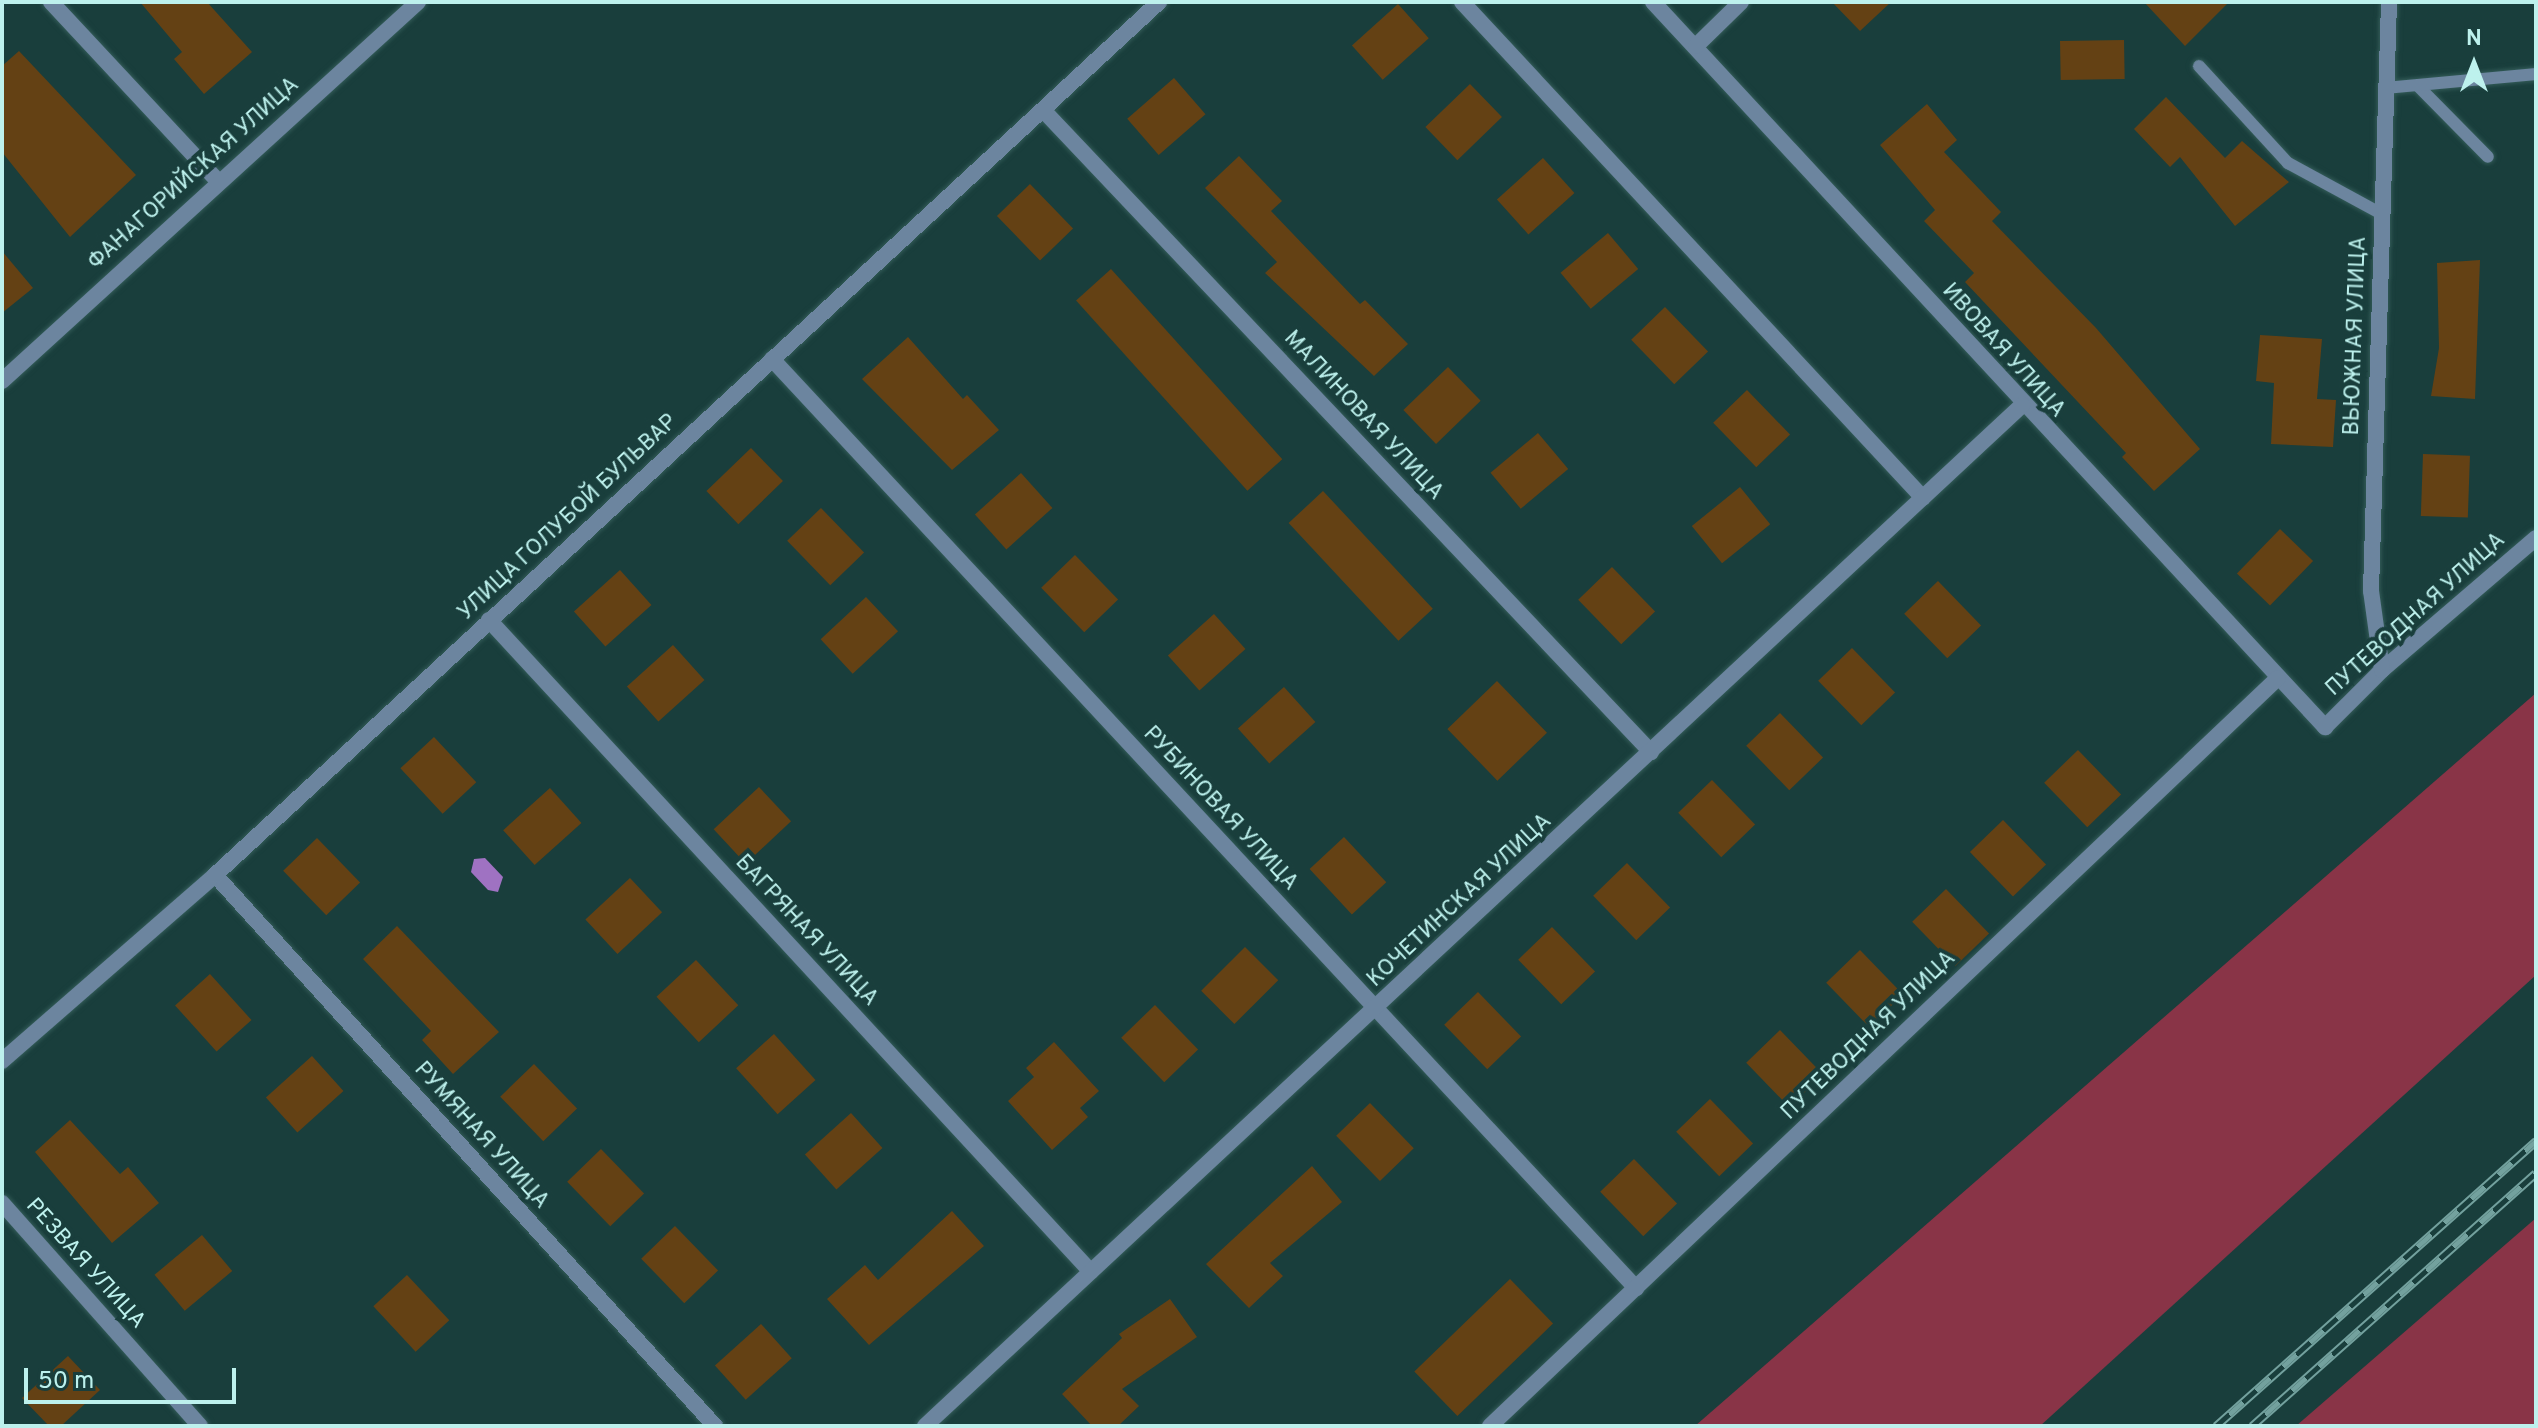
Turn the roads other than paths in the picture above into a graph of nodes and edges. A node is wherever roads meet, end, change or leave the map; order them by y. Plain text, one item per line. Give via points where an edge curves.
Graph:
1 (51, 2) edge
2 (418, 2) edge
3 (1159, 2) edge
4 (1462, 2) edge
5 (1653, 2) edge
6 (1741, 2) edge
7 (2389, 2) edge
8 (1696, 46) junction
9 (2199, 66) dead end
10 (2536, 74) edge
11 (2419, 87) junction
12 (2385, 88) junction
13 (1044, 111) junction
14 (2488, 157) dead end
15 (218, 181) junction
16 (2382, 214) junction
17 (772, 359) junction
18 (2, 381) edge
19 (2022, 405) junction
20 (1923, 498) junction
21 (2536, 538) edge
22 (489, 620) junction
23 (2382, 670) junction
24 (2278, 678) junction
25 (2325, 727) joint
26 (1651, 752) junction
27 (215, 875) junction
28 (1376, 1010) junction
29 (2, 1061) edge
30 (2, 1203) edge
31 (1091, 1272) junction
32 (1636, 1288) junction
33 (200, 1426) edge
34 (715, 1426) edge
35 (925, 1426) edge
36 (1490, 1426) edge

1 - 15 street
2 - 15 street, ФАНАГОРИЙСКАЯ УЛИЦА
3 - 13 street, УЛИЦА ГОЛУБОЙ БУЛЬВАР
4 - 20 street
5 - 8 street, ИВОВАЯ УЛИЦА
6 - 8 street
7 - 12 street, ВЬЮЖНАЯ УЛИЦА
8 - 19 street, ИВОВАЯ УЛИЦА
9 - 16 lane via 2288,163
10 - 11 lane
11 - 12 lane
11 - 14 lane
12 - 16 street, ВЬЮЖНАЯ УЛИЦА
13 - 17 street, УЛИЦА ГОЛУБОЙ БУЛЬВАР
13 - 26 street, МАЛИНОВАЯ УЛИЦА
15 - 18 street, ФАНАГОРИЙСКАЯ УЛИЦА
16 - 23 street, ВЬЮЖНАЯ УЛИЦА via 2371,591
17 - 22 street, УЛИЦА ГОЛУБОЙ БУЛЬВАР
17 - 28 street, РУБИНОВАЯ УЛИЦА
19 - 20 street, КОЧЕТИНСКАЯ УЛИЦА
19 - 24 street, ИВОВАЯ УЛИЦА
20 - 26 street, КОЧЕТИНСКАЯ УЛИЦА
21 - 23 street, ПУТЕВОДНАЯ УЛИЦА
22 - 27 street, УЛИЦА ГОЛУБОЙ БУЛЬВАР
22 - 31 street, БАГРЯНАЯ УЛИЦА
23 - 25 street, ПУТЕВОДНАЯ УЛИЦА
24 - 25 street, ИВОВАЯ УЛИЦА
24 - 32 street, ПУТЕВОДНАЯ УЛИЦА
26 - 28 street, КОЧЕТИНСКАЯ УЛИЦА
27 - 29 street, УЛИЦА ГОЛУБОЙ БУЛЬВАР
27 - 34 street, РУМЯНАЯ УЛИЦА
28 - 31 street, КОЧЕТИНСКАЯ УЛИЦА
28 - 32 street, РУБИНОВАЯ УЛИЦА
30 - 33 street, РЕЗВАЯ УЛИЦА
31 - 35 street, КОЧЕТИНСКАЯ УЛИЦА
32 - 36 street, ПУТЕВОДНАЯ УЛИЦА

